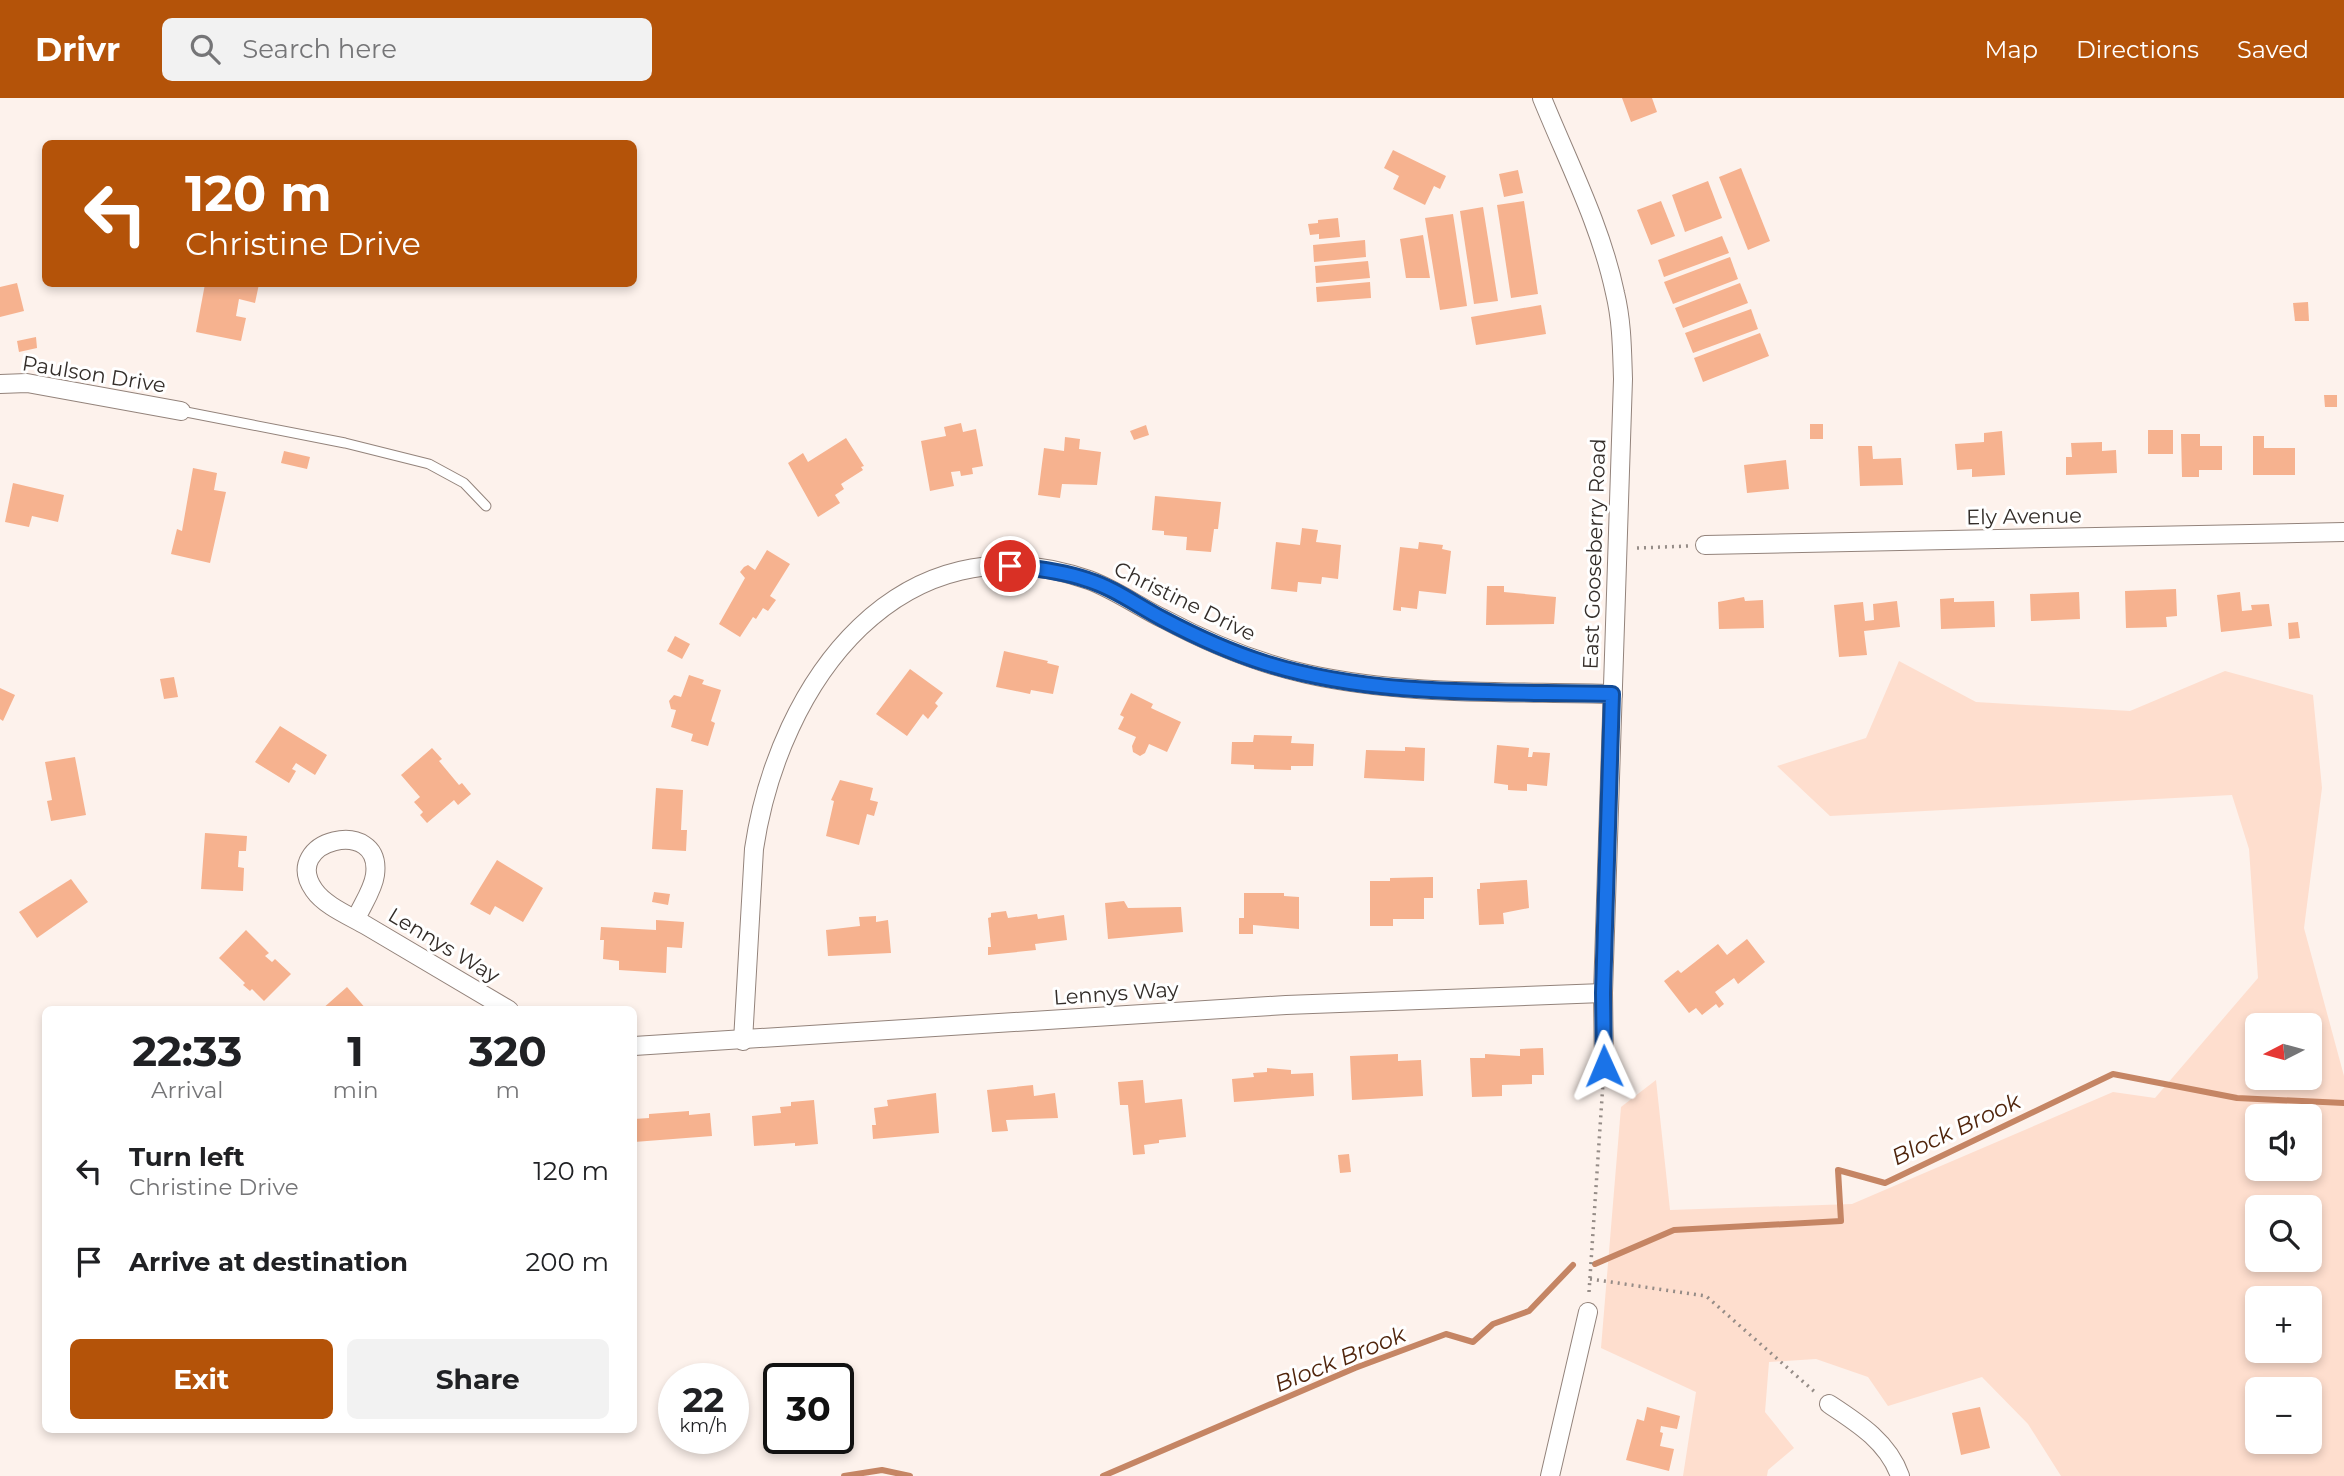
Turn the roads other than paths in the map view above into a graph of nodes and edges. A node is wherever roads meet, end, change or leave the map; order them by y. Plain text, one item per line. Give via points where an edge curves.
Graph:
1 (1542, 98) edge
2 (0, 384) edge
3 (181, 411) joint
4 (486, 506) dead end
5 (2344, 532) edge
6 (1705, 545) road end
7 (1612, 694) junction
8 (356, 919) junction
9 (1603, 993) junction
10 (502, 1006) edge
11 (743, 1041) junction
12 (637, 1046) edge
13 (1604, 1066) road end
14 (1588, 1312) road end
15 (1829, 1404) road end
16 (1550, 1476) edge
17 (1900, 1476) edge

1 - 7 street, East Gooseberry Road via 1600,240 1622,335
2 - 3 street, Paulson Drive via 27,383
3 - 4 lane via 429,464 464,483
5 - 6 street, Ely Avenue
7 - 9 street, East Gooseberry Road
7 - 11 street, Christine Drive via 1421,688 1307,674 1209,640 1090,580 1038,568 982,568 928,583 880,609 835,652 802,704 776,759 754,849
8 - 8 street, Lennys Way via 321,898 309,880 314,854 330,841 357,842 374,863 373,884
8 - 10 street, Lennys Way
9 - 11 street, Lennys Way via 1286,1005
9 - 13 street, East Gooseberry Road
11 - 12 street, Lennys Way
14 - 16 street
15 - 17 street via 1861,1425 1893,1457

